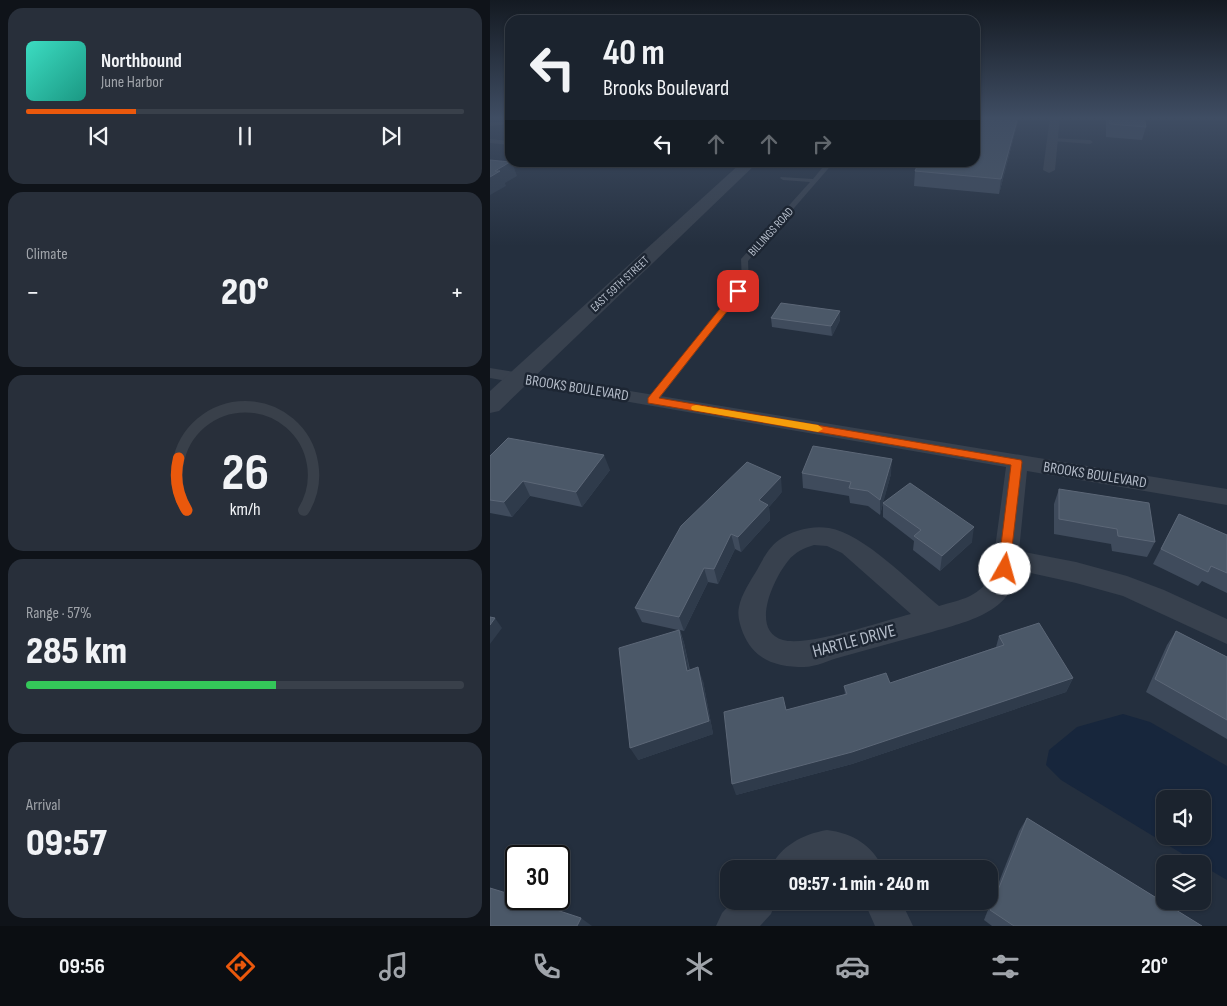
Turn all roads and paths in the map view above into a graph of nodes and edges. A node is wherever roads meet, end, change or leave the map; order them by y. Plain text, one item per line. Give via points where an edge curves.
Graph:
1 (1050, 160) edge
2 (747, 167) edge
3 (827, 167) edge
4 (1049, 170) dead end
5 (783, 178) dead end
6 (816, 181) junction
7 (490, 373) edge
8 (519, 378) junction
9 (652, 400) junction
10 (490, 405) edge
11 (1017, 462) junction
12 (1227, 497) edge
13 (1006, 558) junction
14 (935, 619) junction
15 (1227, 632) edge
16 (795, 860) edge
17 (857, 860) edge
18 (750, 910) edge
19 (886, 910) edge
20 (735, 926) edge
21 (894, 926) edge

1 - 4 street
2 - 8 street, EAST 59TH STREET
3 - 6 lane, BILLINGS ROAD
5 - 6 lane
6 - 9 lane, BILLINGS ROAD via 744,261 746,282
7 - 8 street, BROOKS BOULEVARD
8 - 9 street, BROOKS BOULEVARD
8 - 10 street, EAST 59TH STREET
9 - 11 street, BROOKS BOULEVARD
11 - 12 street, BROOKS BOULEVARD
11 - 13 street, HARTLE DRIVE
13 - 14 street, HARTLE DRIVE via 1003,581 990,598 967,610
13 - 15 street via 1112,582
14 - 14 street, HARTLE DRIVE via 851,546 825,536 799,540 779,554 752,608 753,624 759,638 772,649 796,654 807,654
16 - 17 street via 822,847 843,850
18 - 20 street
19 - 21 street

